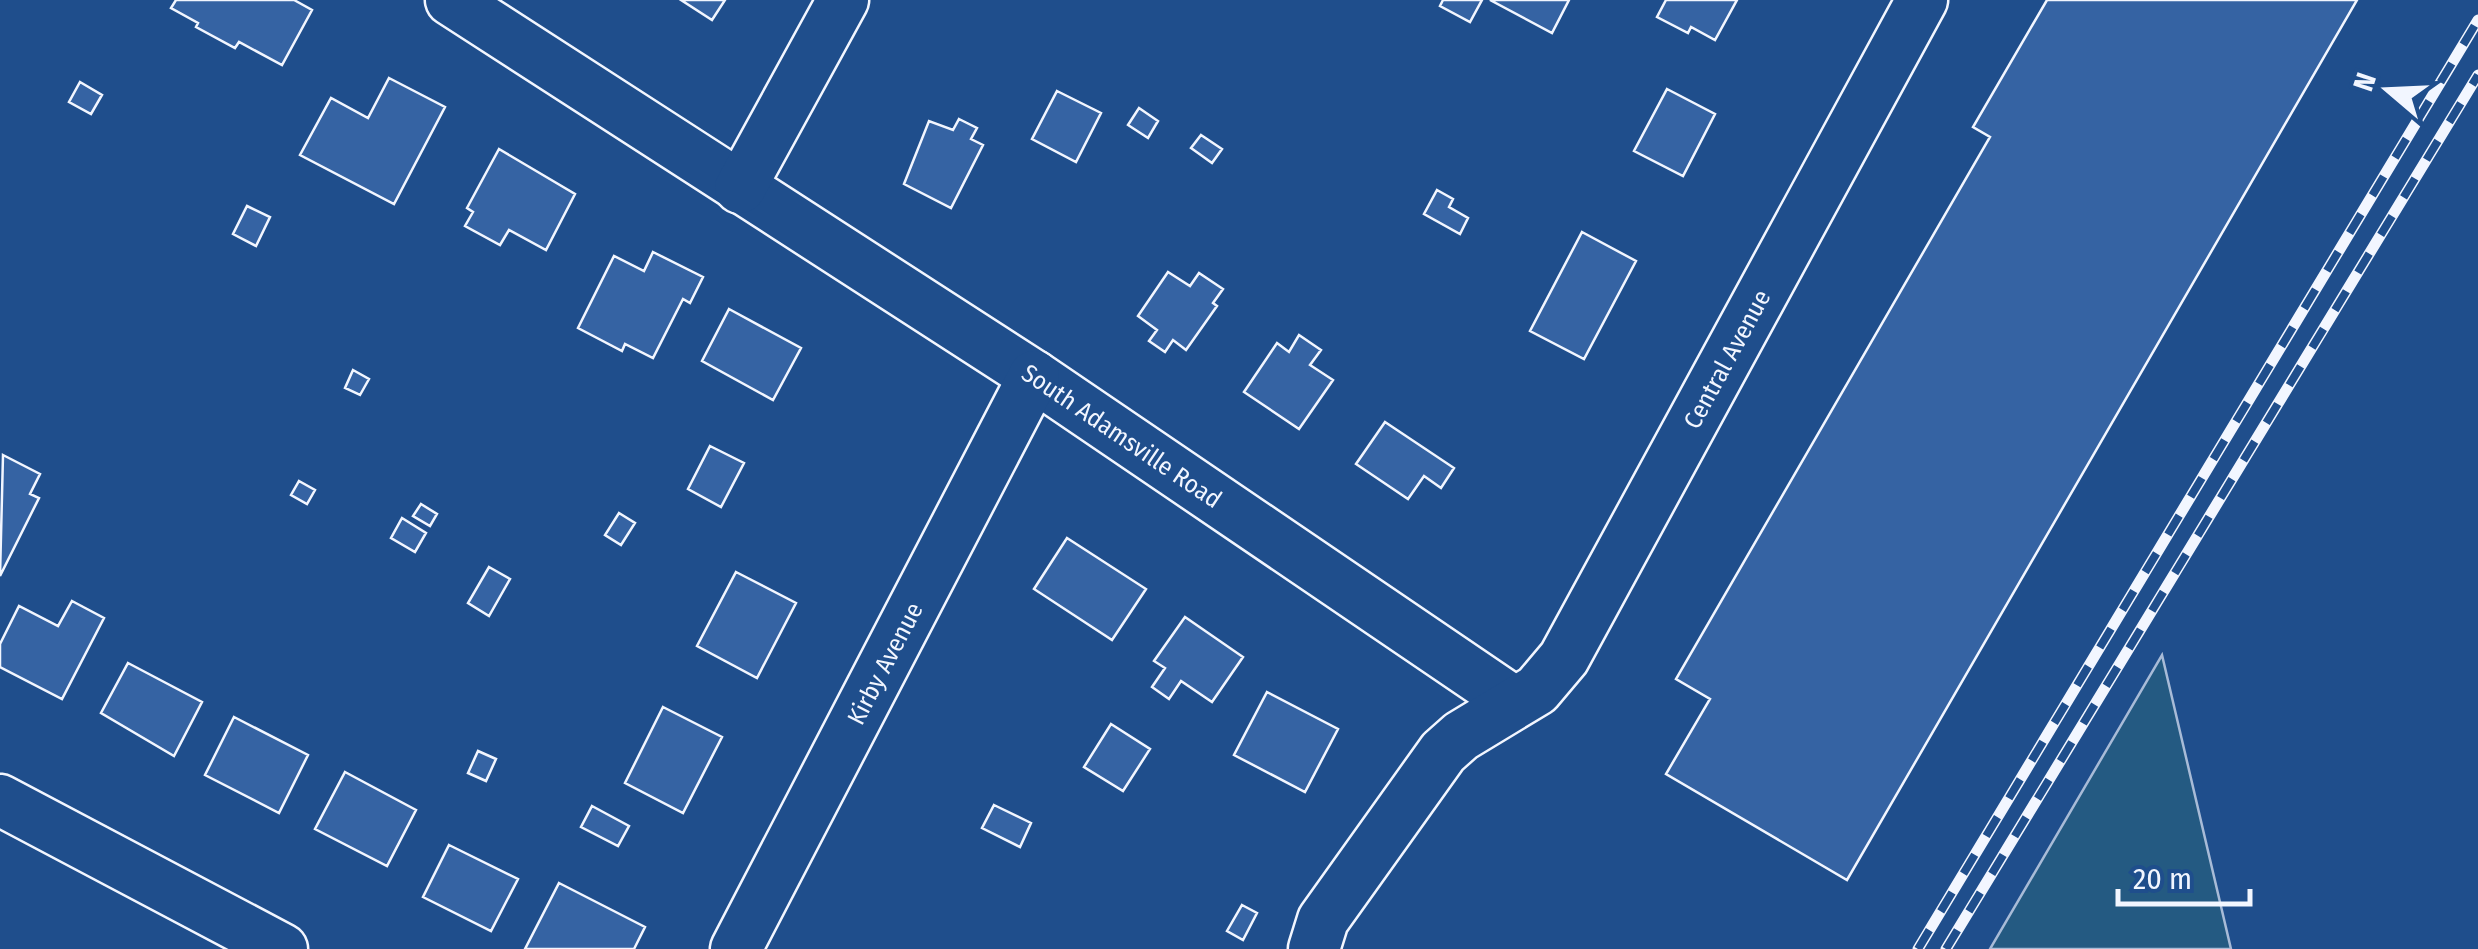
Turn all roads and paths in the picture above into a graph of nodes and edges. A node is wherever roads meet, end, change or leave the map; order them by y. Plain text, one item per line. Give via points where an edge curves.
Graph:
1 (451, 0) edge
2 (843, 0) edge
3 (1919, 1) edge
4 (740, 188) junction
5 (1034, 376) junction
6 (1514, 702) junction
7 (0, 800) edge
8 (282, 949) edge
9 (736, 949) edge
10 (1314, 949) edge

1 - 4 street, South Adamsville Road
2 - 4 street
3 - 6 street, Central Avenue via 1564,658 1537,690
4 - 5 street, South Adamsville Road
5 - 6 street, South Adamsville Road
5 - 9 street, Kirby Avenue
6 - 10 street via 1461,736 1418,782 1323,920
7 - 8 street

